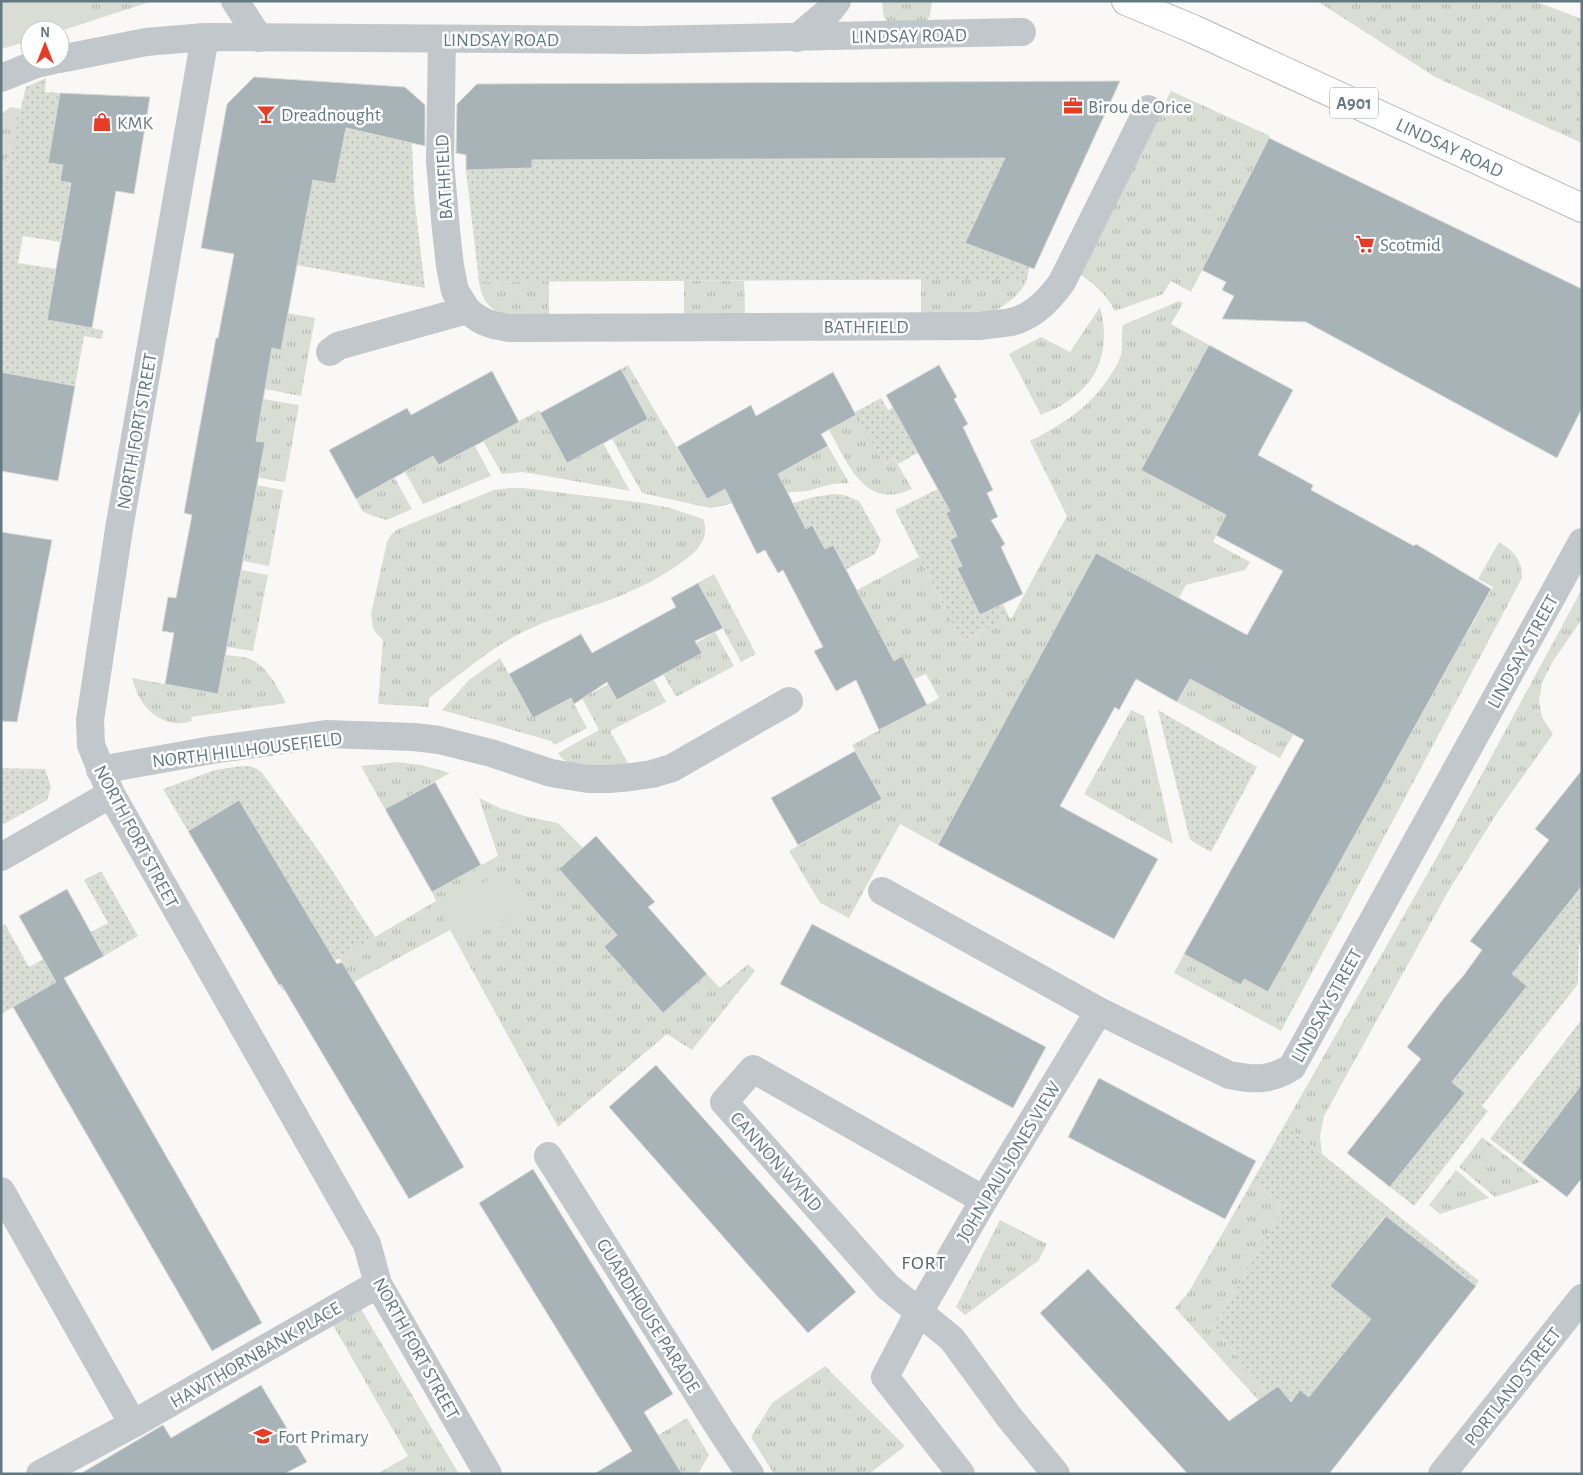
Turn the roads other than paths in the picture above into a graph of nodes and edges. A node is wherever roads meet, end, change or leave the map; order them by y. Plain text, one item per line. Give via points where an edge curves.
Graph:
1 (235, 1) edge
2 (837, 1) edge
3 (1126, 1) edge
4 (1022, 32) dead end
5 (205, 37) junction
6 (259, 38) junction
7 (797, 38) junction
8 (442, 39) junction
9 (70, 57) edge
10 (21, 70) edge
11 (1, 78) edge
12 (1148, 110) dead end
13 (1582, 208) edge
14 (467, 310) junction
15 (330, 352) dead end
16 (1582, 542) edge
17 (789, 701) dead end
18 (100, 770) junction
19 (111, 794) junction
20 (1, 857) edge
21 (882, 891) dead end
22 (1099, 1011) junction
23 (548, 1156) dead end
24 (1, 1191) edge
25 (984, 1200) junction
26 (378, 1284) junction
27 (1582, 1298) edge
28 (919, 1312) junction
29 (133, 1424) junction
30 (40, 1474) edge
31 (488, 1474) edge
32 (750, 1474) edge
33 (961, 1474) edge
34 (1056, 1474) edge
35 (1442, 1474) edge

1 - 6 street
2 - 7 street, LINDSAY ROAD
3 - 13 main road, LINDSAY ROAD / A901
4 - 7 street, LINDSAY ROAD
5 - 6 street, LINDSAY ROAD
5 - 9 street, LINDSAY ROAD via 146,42
5 - 18 street, NORTH FORT STREET via 119,529 90,720 91,745
6 - 8 street, LINDSAY ROAD
7 - 8 street, LINDSAY ROAD
8 - 14 street, BATHFIELD via 440,162 446,230 455,291
10 - 11 street
12 - 14 street, BATHFIELD via 1062,282 1052,297 1034,312 1013,322 980,326 509,328 488,324
14 - 15 street via 338,346
16 - 22 street, LINDSAY STREET via 1292,1067 1279,1075 1264,1078 1229,1075
17 - 18 street, NORTH HILLHOUSEFIELD via 672,768 624,778 588,779 551,773 466,745 439,740 326,734
18 - 19 street, NORTH FORT STREET
19 - 20 street
19 - 26 street, NORTH FORT STREET via 367,1244
21 - 22 street, LINDSAY STREET
22 - 25 street, JOHN PAUL JONES VIEW
23 - 32 street, GUARDHOUSE PARADE
24 - 29 street
25 - 28 street, JOHN PAUL JONES VIEW
25 - 28 street, CANNON WYND via 754,1069 724,1102 888,1287
26 - 29 street, HAWTHORNBANK PLACE
26 - 31 street, NORTH FORT STREET
27 - 35 street, PORTLAND STREET
28 - 33 street, JOHN PAUL JONES VIEW via 885,1377
28 - 34 street via 952,1339
29 - 30 street, HAWTHORNBANK PLACE

